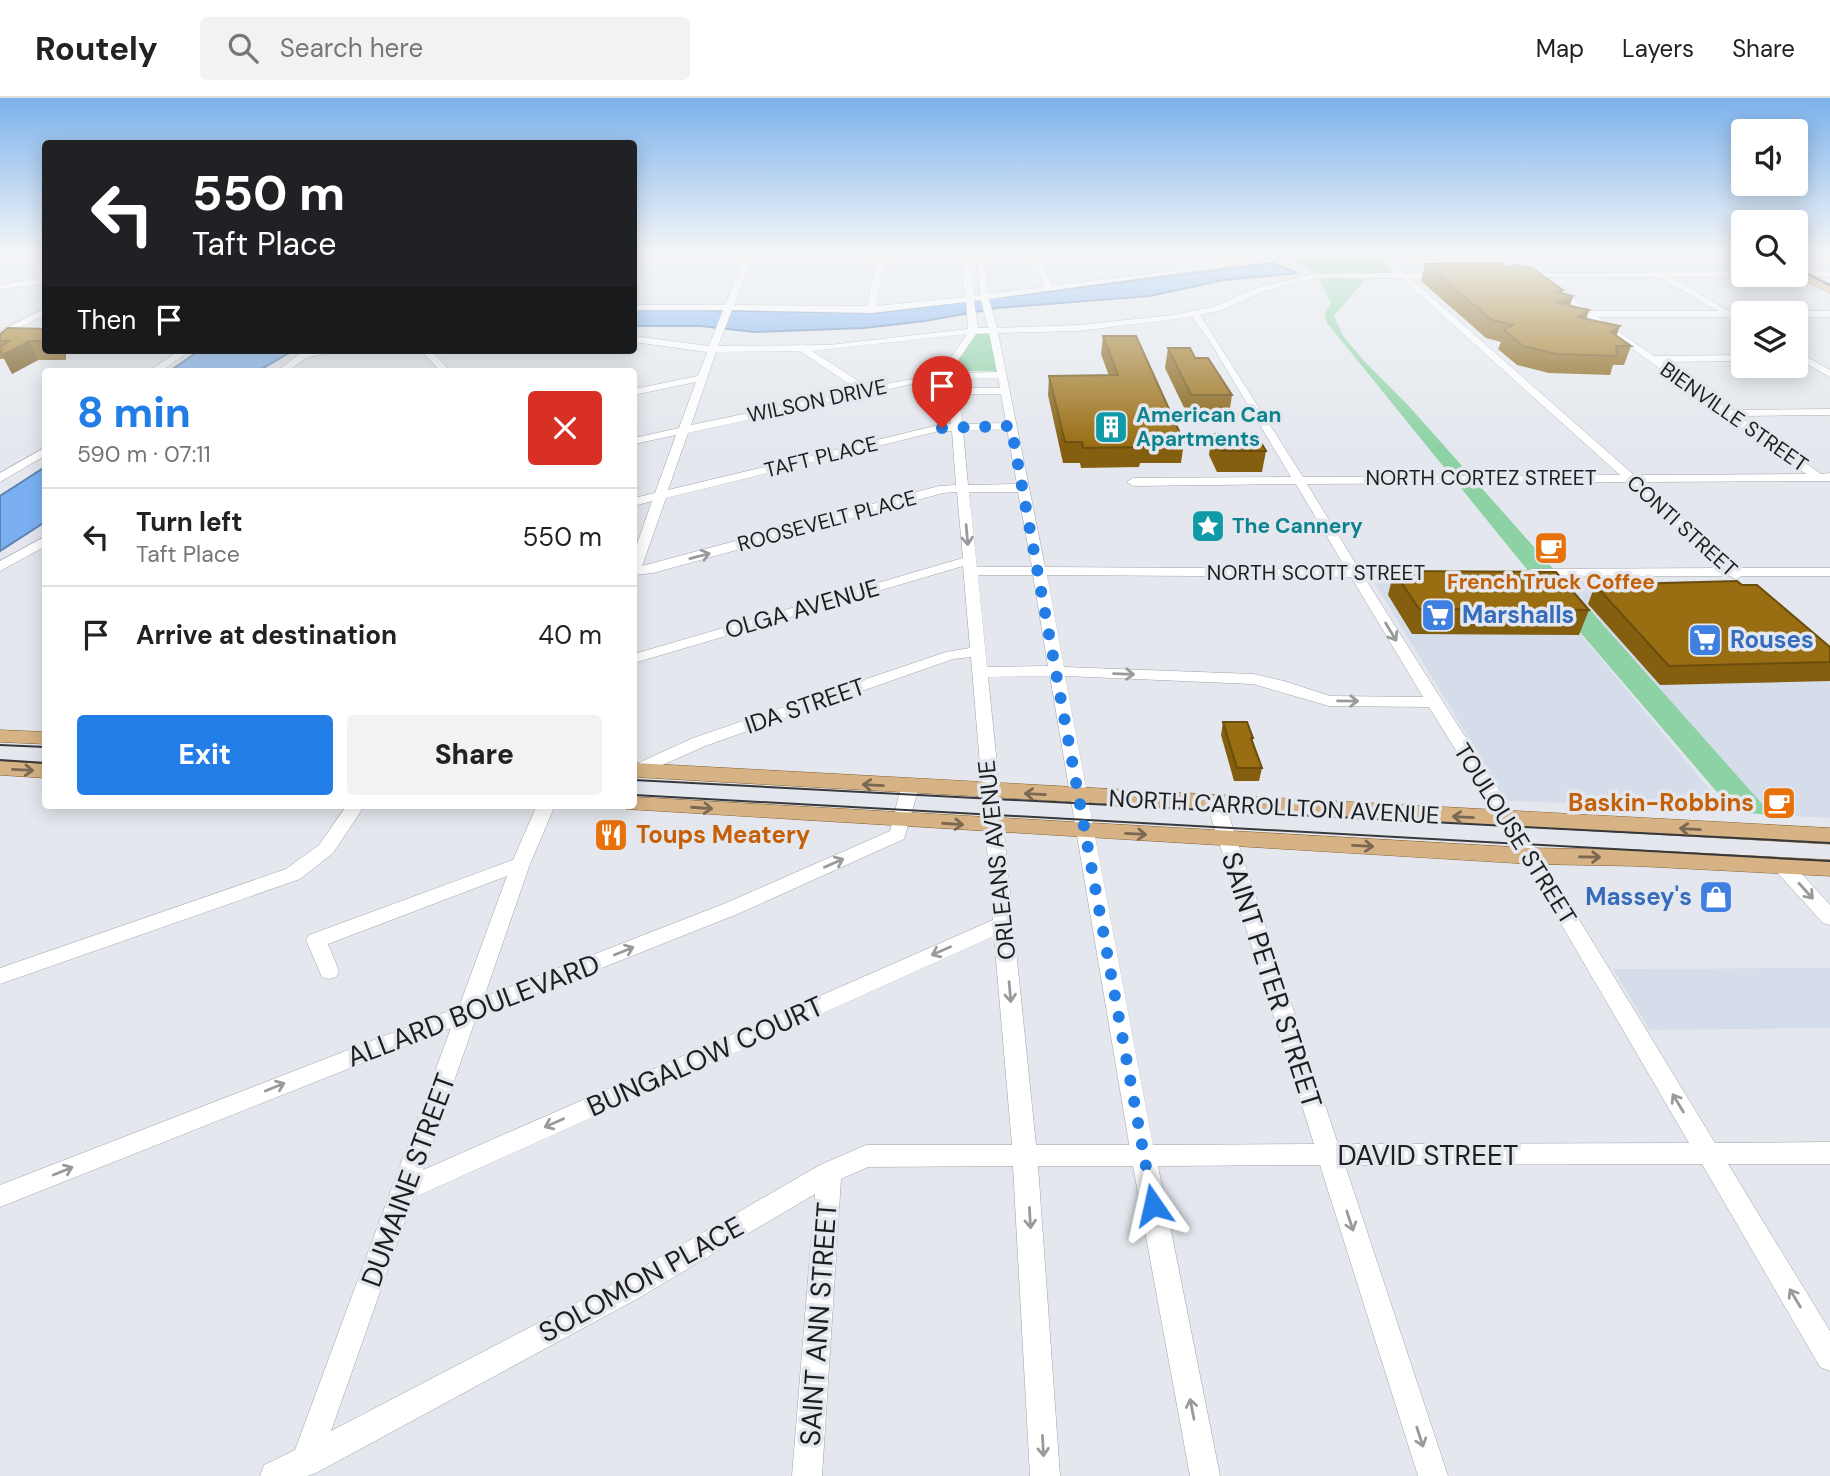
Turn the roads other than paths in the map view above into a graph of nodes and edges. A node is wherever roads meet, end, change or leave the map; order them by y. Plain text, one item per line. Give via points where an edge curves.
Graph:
1 (30, 316) edge
2 (725, 316) edge
3 (970, 316) edge
4 (989, 316) edge
5 (1177, 316) edge
6 (1196, 316) edge
7 (1449, 316) edge
8 (1596, 316) edge
9 (3, 330) edge
10 (972, 331) junction
11 (994, 334) junction
12 (934, 335) junction
13 (637, 340) edge
14 (964, 345) junction
15 (803, 349) junction
16 (713, 350) junction
17 (180, 354) edge
18 (305, 354) edge
19 (430, 354) edge
20 (1808, 357) edge
21 (1731, 358) edge
22 (1830, 358) edge
23 (1656, 359) junction
24 (1808, 362) edge
25 (159, 368) edge
26 (286, 368) edge
27 (443, 368) edge
28 (952, 374) junction
29 (1830, 374) edge
30 (1002, 375) junction
31 (703, 378) junction
32 (637, 391) edge
33 (867, 391) junction
34 (954, 391) junction
35 (1004, 391) junction
36 (1830, 412) edge
37 (1732, 413) junction
38 (1011, 426) junction
39 (957, 427) junction
40 (685, 430) junction
41 (637, 440) edge
42 (42, 452) edge
43 (1826, 477) edge
44 (0, 478) edge
45 (1628, 478) junction
46 (1297, 479) junction
47 (1133, 482) dead end
48 (1830, 485) edge
49 (963, 488) junction
50 (1023, 488) junction
51 (659, 496) junction
52 (637, 501) edge
53 (42, 542) edge
54 (637, 561) edge
55 (970, 565) junction
56 (0, 567) edge
57 (637, 570) edge
58 (1039, 571) junction
59 (1830, 572) edge
60 (1356, 573) junction
61 (1428, 573) edge
62 (1522, 573) edge
63 (1739, 577) junction
64 (978, 652) junction
65 (637, 658) edge
66 (1056, 671) junction
67 (980, 672) junction
68 (1434, 702) junction
69 (3, 738) edge
70 (42, 738) edge
71 (0, 768) edge
72 (637, 769) edge
73 (637, 770) edge
74 (42, 771) edge
75 (909, 787) junction
76 (990, 791) junction
77 (1079, 796) junction
78 (637, 804) edge
79 (1216, 804) junction
80 (353, 809) edge
81 (544, 809) edge
82 (1505, 819) junction
83 (903, 821) junction
84 (995, 826) junction
85 (1085, 831) junction
86 (1759, 833) junction
87 (1830, 836) edge
88 (1226, 838) junction
89 (1531, 856) junction
90 (522, 864) junction
91 (1782, 865) junction
92 (1830, 868) edge
93 (1830, 918) edge
94 (1003, 923) junction
95 (329, 971) dead end
96 (0, 976) edge
97 (468, 1013) junction
98 (1830, 1153) edge
99 (1708, 1154) junction
100 (1026, 1155) junction
101 (1144, 1156) junction
102 (1328, 1156) junction
103 (829, 1172) junction
104 (406, 1189) junction
105 (0, 1196) edge
106 (1830, 1357) edge
107 (303, 1468) edge
108 (275, 1476) edge
109 (807, 1476) edge
110 (1045, 1476) edge
111 (1205, 1476) edge
112 (1433, 1476) edge

1 - 9 street
2 - 16 street
3 - 10 street
4 - 11 street
5 - 11 street
6 - 46 street, TOULOUSE STREET
7 - 45 street, CONTI STREET
8 - 23 street, BIENVILLE STREET
10 - 11 street
10 - 12 street
10 - 14 street, ORLEANS AVENUE
11 - 30 street
12 - 14 street
12 - 15 street
13 - 16 street
14 - 28 street, ORLEANS AVENUE via 953,358
15 - 16 street
15 - 33 street
16 - 31 street
17 - 25 street
18 - 26 street
19 - 27 street
20 - 22 street
21 - 23 street
23 - 37 street, BIENVILLE STREET
24 - 29 street
28 - 30 street, WILSON DRIVE
28 - 33 street, WILSON DRIVE
28 - 34 street, ORLEANS AVENUE
30 - 35 street
31 - 32 street
31 - 40 street
33 - 40 street, WILSON DRIVE
34 - 35 street
34 - 39 street, ORLEANS AVENUE
35 - 38 street
36 - 37 street
37 - 43 street, BIENVILLE STREET
38 - 39 street, TAFT PLACE
38 - 50 street
39 - 49 street, ORLEANS AVENUE
39 - 51 street, TAFT PLACE
40 - 41 street, WILSON DRIVE
40 - 51 street
42 - 44 street
43 - 45 street, NORTH CORTEZ STREET
43 - 48 street, BIENVILLE STREET
45 - 46 street, NORTH CORTEZ STREET
45 - 63 street, CONTI STREET
46 - 47 street, NORTH CORTEZ STREET
46 - 60 street, TOULOUSE STREET
49 - 50 street, ROOSEVELT PLACE
49 -> 55 street, ORLEANS AVENUE
57 -> 49 street, ROOSEVELT PLACE via 943,489
50 - 58 street
51 - 52 street, TAFT PLACE
51 - 54 street
53 - 56 street
55 - 58 street, NORTH SCOTT STREET
55 - 64 street, ORLEANS AVENUE
55 - 65 street, OLGA AVENUE
58 - 60 street, NORTH SCOTT STREET
58 - 66 street
59 - 63 street
60 - 61 street, NORTH SCOTT STREET
60 -> 68 street, TOULOUSE STREET
62 - 63 street
64 - 67 street, ORLEANS AVENUE
64 - 72 street, IDA STREET via 951,655 699,742
66 - 67 street
66 -> 68 street via 1253,679 1329,701
66 - 77 street
67 - 76 street, ORLEANS AVENUE
68 - 82 street, TOULOUSE STREET
69 - 70 main road
71 -> 74 main road
75 -> 73 main road, NORTH CARROLLTON AVENUE
75 - 76 main road, NORTH CARROLLTON AVENUE
75 - 83 street
77 -> 76 main road, NORTH CARROLLTON AVENUE
76 - 84 street, ORLEANS AVENUE
77 - 79 main road, NORTH CARROLLTON AVENUE
77 - 85 street
78 -> 83 main road, NORTH CARROLLTON AVENUE
82 -> 79 main road, NORTH CARROLLTON AVENUE
79 - 88 street, SAINT PETER STREET
80 - 96 street via 326,849 293,873
81 - 90 street, DUMAINE STREET
86 -> 82 main road, NORTH CARROLLTON AVENUE
82 - 89 street, TOULOUSE STREET
83 -> 84 main road, NORTH CARROLLTON AVENUE
97 -> 83 street, ALLARD BOULEVARD via 733,908 898,835
84 - 85 main road, NORTH CARROLLTON AVENUE
84 - 94 street, ORLEANS AVENUE
85 -> 88 main road, NORTH CARROLLTON AVENUE
85 - 101 street
86 - 87 main road, NORTH CARROLLTON AVENUE
86 - 91 main road
88 -> 89 main road, NORTH CARROLLTON AVENUE
88 - 102 street, SAINT PETER STREET
89 -> 91 main road, NORTH CARROLLTON AVENUE
99 -> 89 street, TOULOUSE STREET
90 - 95 street via 316,940
90 - 97 street, DUMAINE STREET
91 - 92 main road, NORTH CARROLLTON AVENUE
91 -> 93 street
94 -> 100 street, ORLEANS AVENUE
94 -> 104 street, BUNGALOW COURT
97 - 104 street, DUMAINE STREET
105 -> 97 street, ALLARD BOULEVARD
98 - 99 street, DAVID STREET
99 - 102 street, DAVID STREET
106 -> 99 street, TOULOUSE STREET
100 - 101 street, DAVID STREET
100 - 103 street, SOLOMON PLACE via 866,1157
100 -> 110 street, ORLEANS AVENUE
101 - 102 street, DAVID STREET
111 -> 101 street
102 -> 112 street, SAINT PETER STREET
103 - 107 street, SOLOMON PLACE via 626,1291
103 - 109 street, SAINT ANN STREET
104 - 107 street, DUMAINE STREET
107 - 108 street, SOLOMON PLACE

